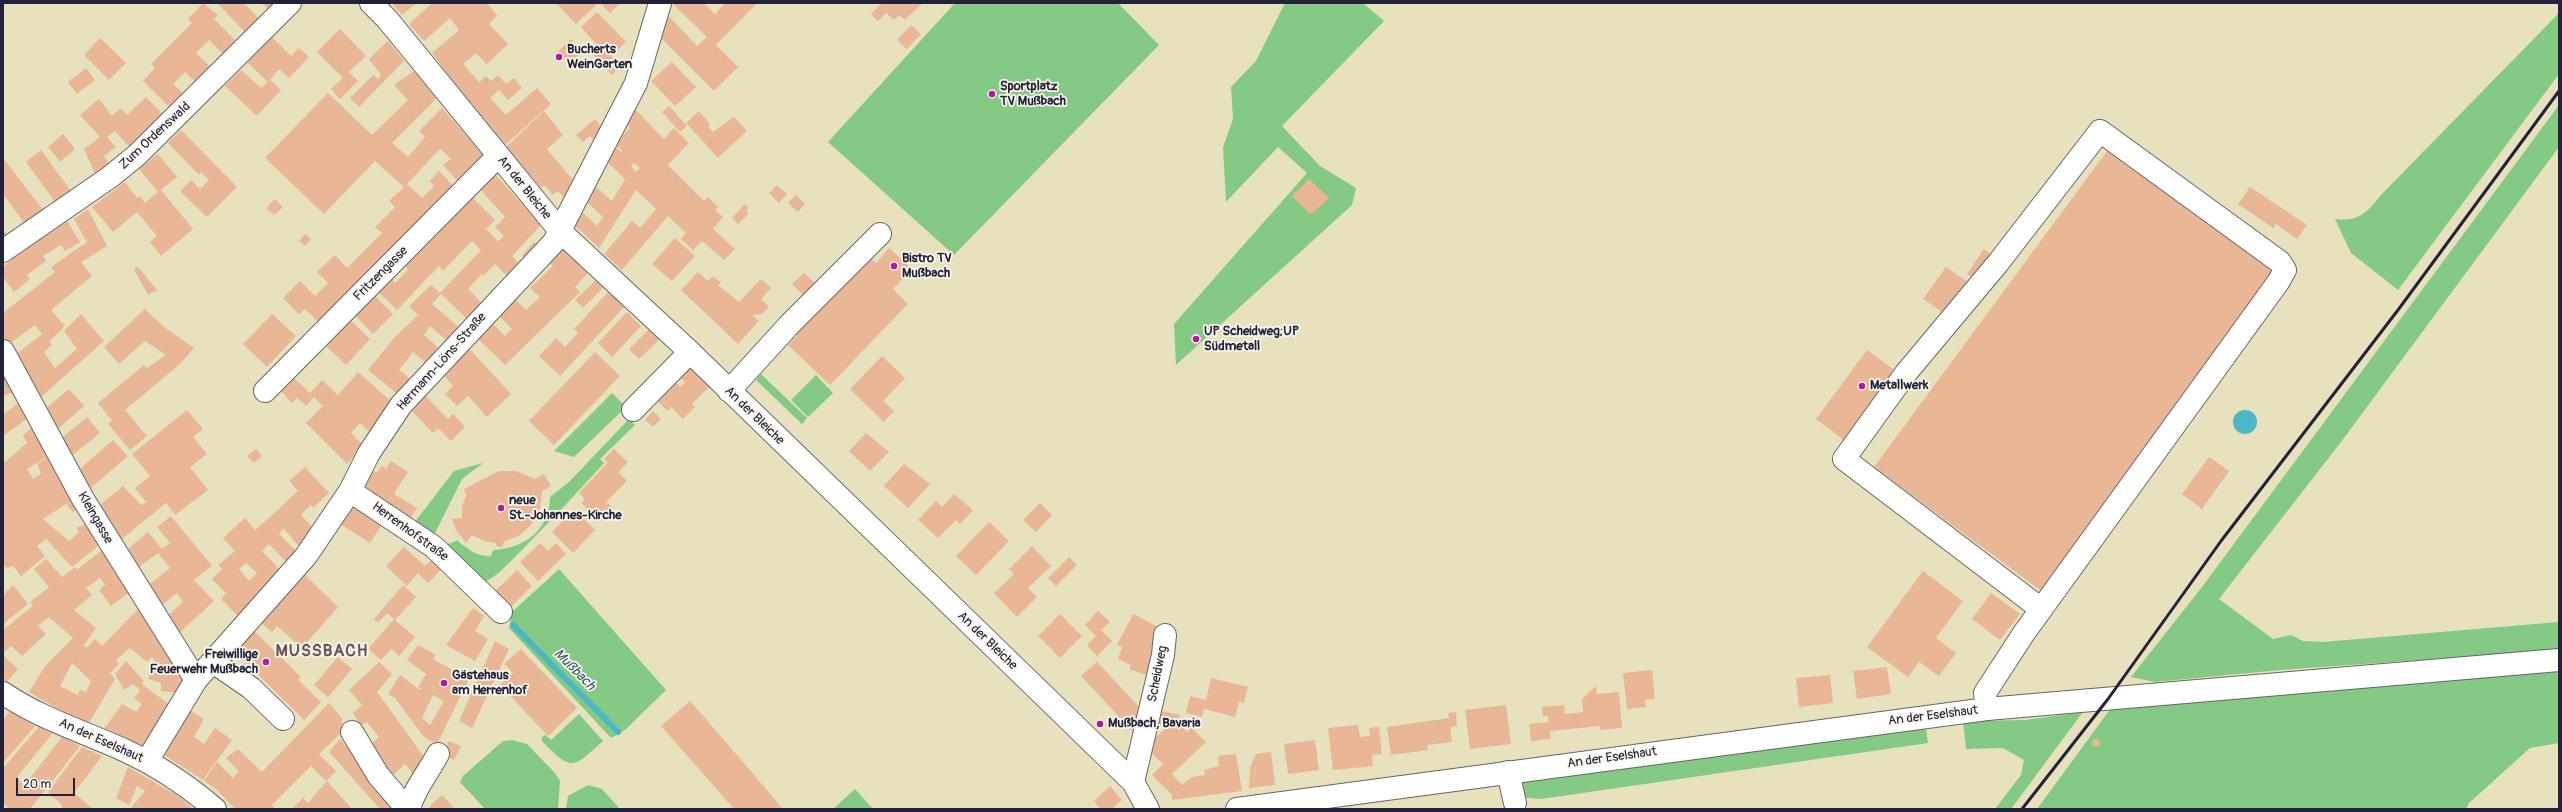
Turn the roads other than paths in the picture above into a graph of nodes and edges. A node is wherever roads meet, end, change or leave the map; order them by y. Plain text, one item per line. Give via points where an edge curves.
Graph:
1 (290, 3) edge
2 (660, 3) edge
3 (374, 5) edge
4 (498, 156) junction
5 (561, 232) junction
6 (880, 234) dead end
7 (3, 251) edge
8 (3, 351) edge
9 (690, 352) junction
10 (265, 391) dead end
11 (729, 391) junction
12 (632, 410) dead end
13 (350, 491) junction
14 (2041, 609) junction
15 (501, 612) dead end
16 (1165, 635) dead end
17 (2559, 660) edge
18 (213, 662) junction
19 (196, 680) junction
20 (3, 693) edge
21 (1987, 709) junction
22 (282, 719) dead end
23 (352, 732) dead end
24 (438, 754) dead end
25 (147, 761) junction
26 (1508, 772) junction
27 (1133, 782) junction
28 (1514, 803) dead end
29 (215, 809) edge
30 (408, 809) edge
31 (1148, 809) edge
32 (1237, 809) edge

1 - 7 main road, Zum Ordenswald via 137,155 110,177
2 - 5 main road, Hermann-Löns-Straße via 636,83
3 - 4 main road, An der Bleiche
4 - 5 main road, An der Bleiche
4 - 10 main road, Fritzengasse
5 - 9 main road, An der Bleiche
5 - 13 main road, Hermann-Löns-Straße via 401,405 369,453
6 - 11 main road via 790,324
8 - 19 main road, Kleingasse via 83,499
9 - 11 main road, An der Bleiche
9 - 12 main road
11 - 27 main road, An der Bleiche
13 - 15 main road, Herrenhofstraße via 434,546
13 - 18 main road, Hermann-Löns-Straße via 306,556
14 - 14 main road via 1844,459 1906,373 1998,263 2100,131 2280,262 2285,270
14 - 21 main road via 1985,692
16 - 27 main road, Scheidweg via 1163,655
17 - 21 main road, An der Eselshaut
18 - 19 main road, Hermann-Löns-Straße
18 - 22 main road via 251,688
19 - 25 main road, Hermann-Löns-Straße
20 - 25 main road, An der Eselshaut via 49,718
21 - 26 main road, An der Eselshaut
23 - 30 main road via 378,775
24 - 30 main road via 426,778 413,794
25 - 29 main road, An der Eselshaut via 176,778
26 - 28 main road
26 - 32 main road, An der Eselshaut
27 - 31 main road, An der Bleiche

